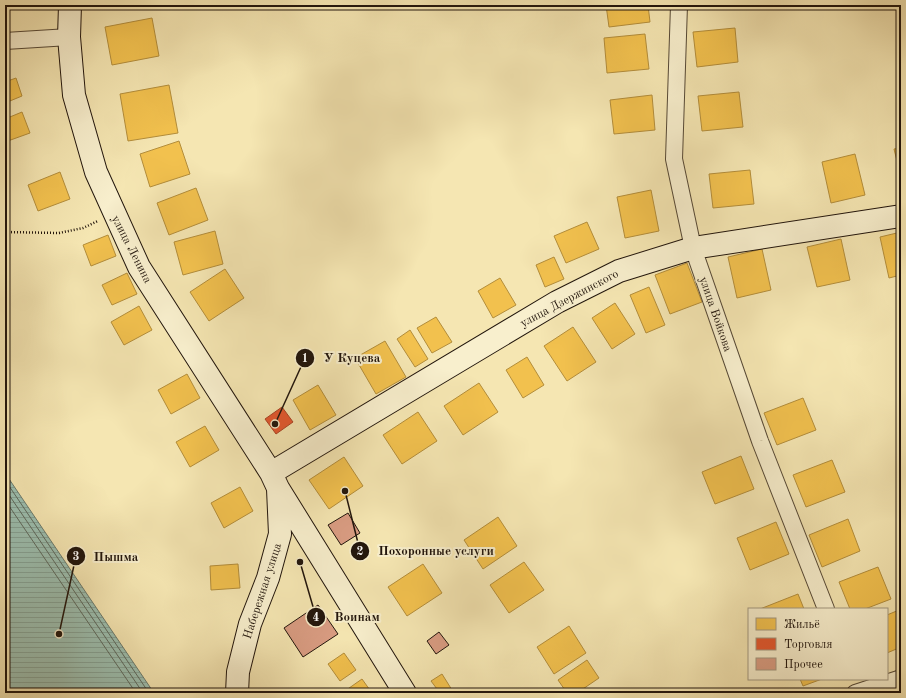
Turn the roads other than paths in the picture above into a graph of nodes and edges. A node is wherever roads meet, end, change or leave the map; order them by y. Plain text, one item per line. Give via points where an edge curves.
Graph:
1 (70, 5) edge
2 (678, 5) edge
3 (69, 37) junction
4 (5, 42) edge
5 (901, 216) edge
6 (693, 248) junction
7 (275, 481) junction
8 (826, 608) edge
9 (901, 678) edge
10 (855, 688) edge
11 (238, 693) edge
12 (405, 693) edge

1 - 3 main road, улица Ленина
2 - 6 street, улица Войкова via 674,159
3 - 4 street
3 - 7 main road, улица Ленина via 74,94 96,172 139,267
5 - 6 main road, улица Дзержинского
6 - 7 main road, улица Дзержинского via 619,271 557,302
6 - 8 street, улица Войкова via 760,441
7 - 11 main road, Набережная улица via 280,534 268,578 250,624 238,672
7 - 12 main road, улица Ленина
9 - 10 street

